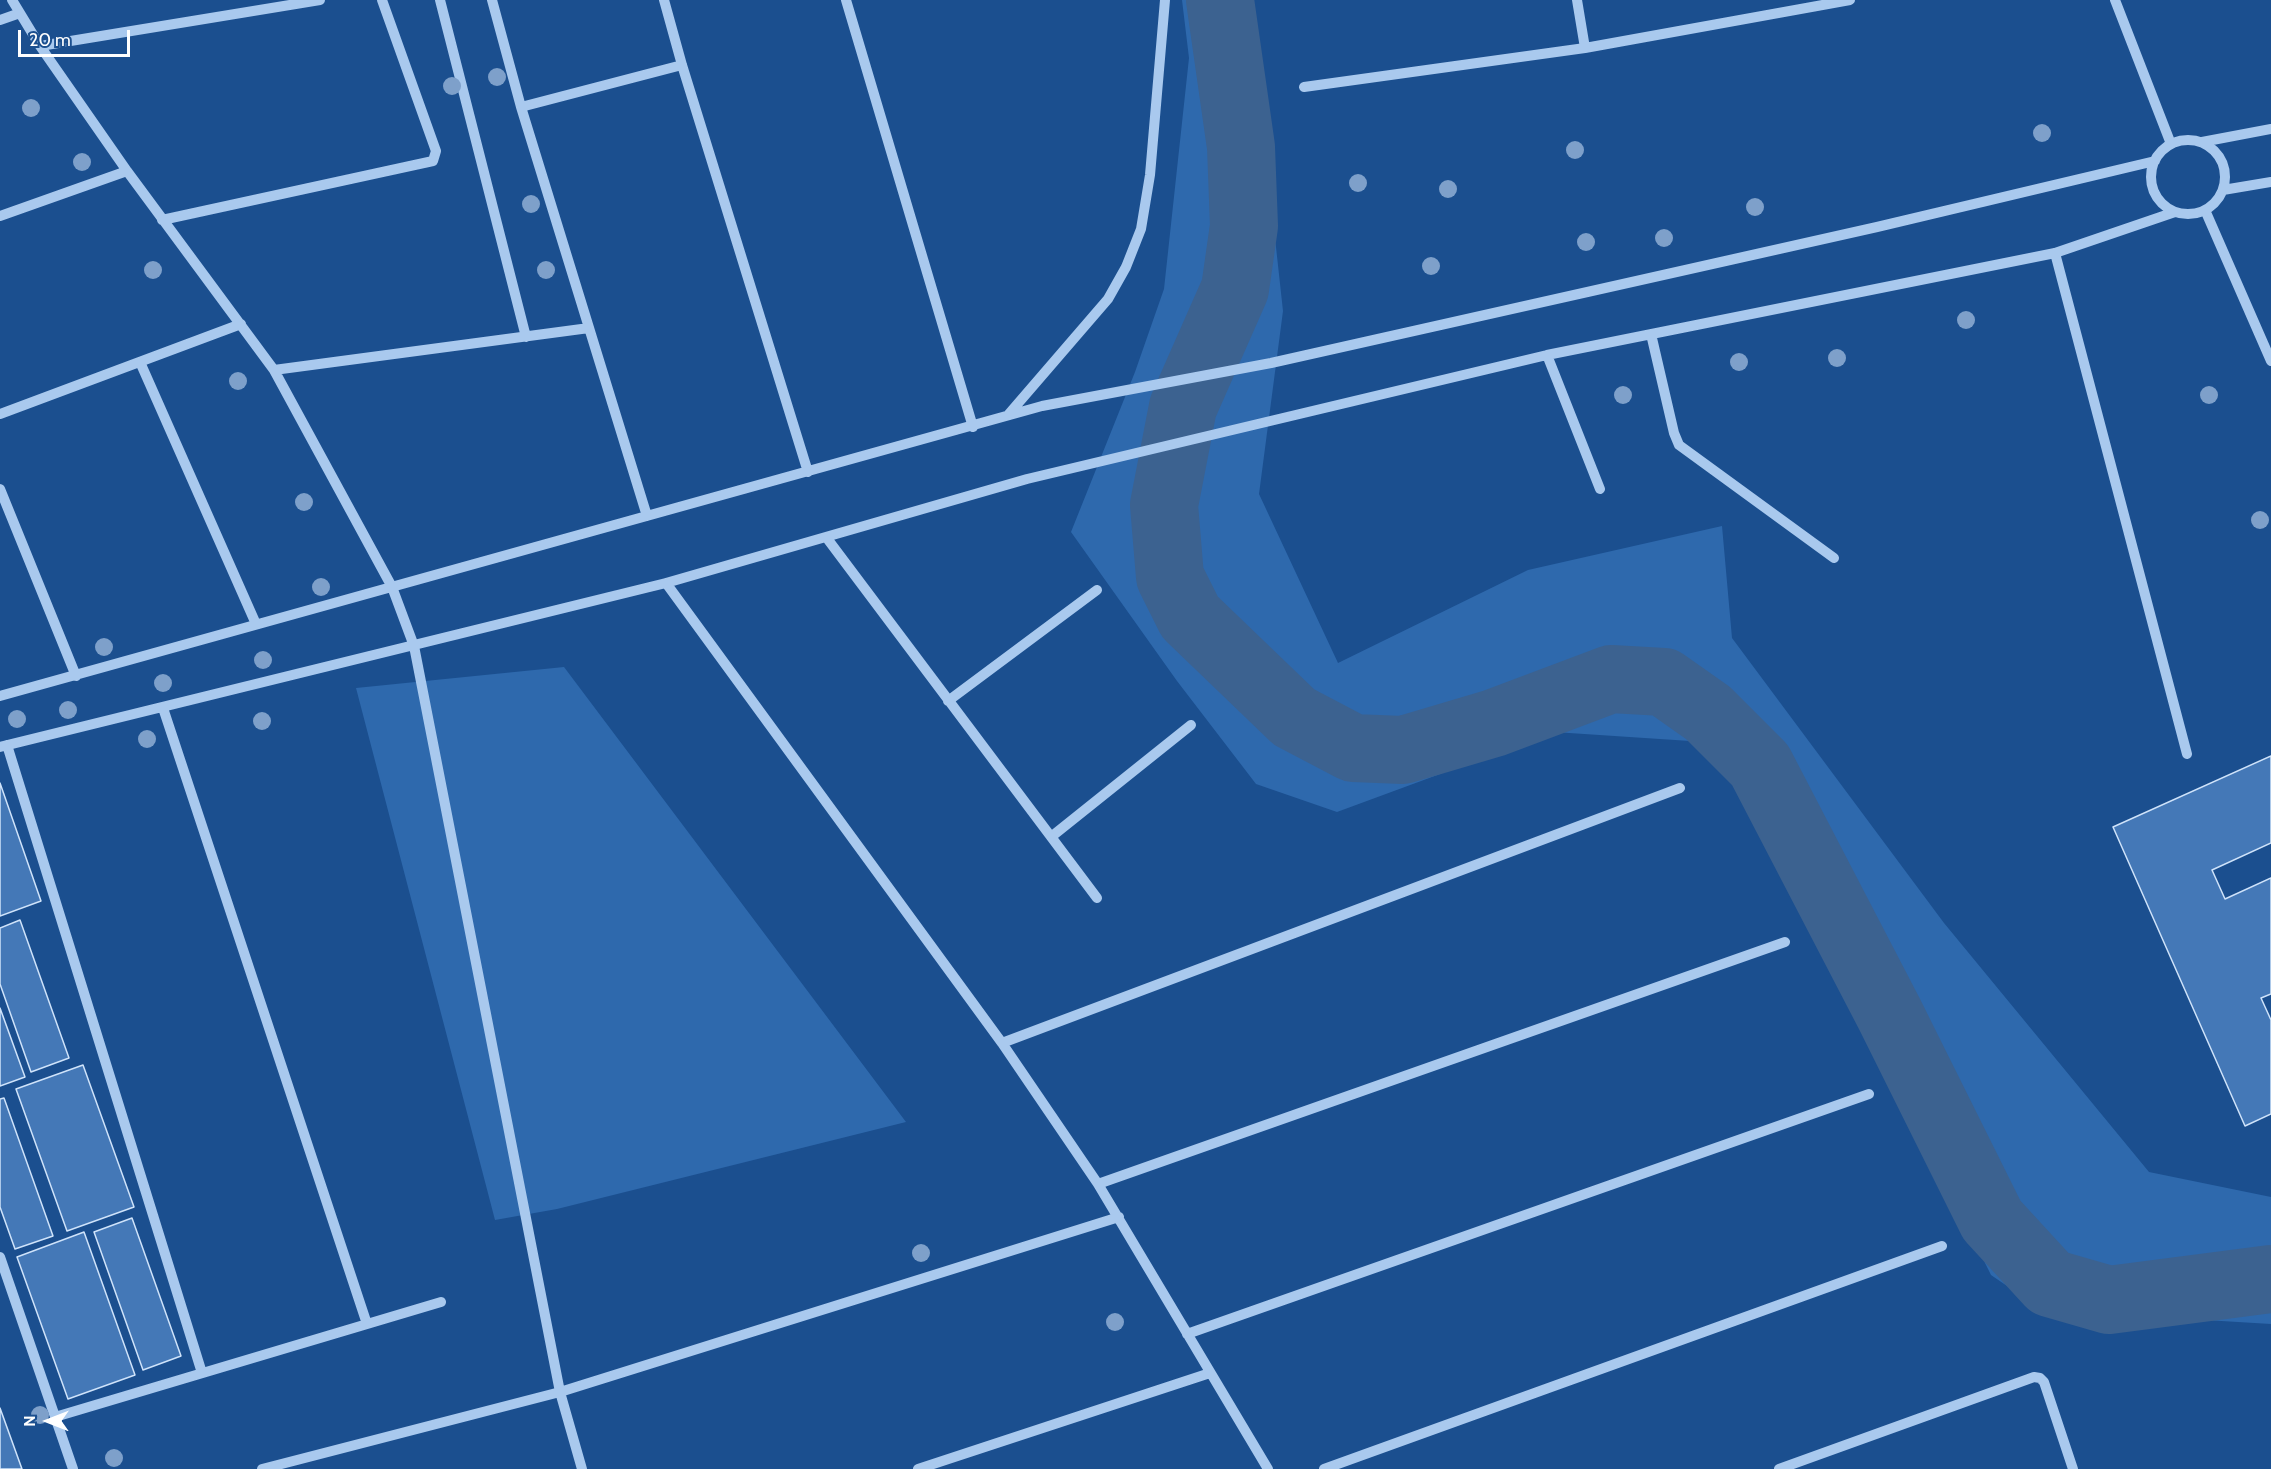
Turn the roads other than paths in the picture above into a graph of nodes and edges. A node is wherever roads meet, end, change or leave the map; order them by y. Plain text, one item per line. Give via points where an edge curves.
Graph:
1 (12, 0) edge
2 (320, 0) edge
3 (382, 0) edge
4 (440, 0) edge
5 (492, 0) edge
6 (664, 0) edge
7 (846, 0) edge
8 (1165, 0) edge
9 (1577, 0) edge
10 (1850, 0) edge
11 (2115, 0) edge
12 (20, 13) junction
13 (0, 20) edge
14 (40, 46) junction
15 (1585, 48) junction
16 (682, 65) junction
17 (1304, 87) dead end
18 (521, 107) junction
19 (2271, 129) edge
20 (2202, 142) junction
21 (2171, 144) junction
22 (2155, 161) junction
23 (127, 171) junction
24 (2271, 182) edge
25 (2223, 190) junction
26 (2205, 210) junction
27 (2175, 212) junction
28 (0, 216) edge
29 (162, 220) junction
30 (2055, 253) junction
31 (241, 324) junction
32 (589, 328) junction
33 (1651, 334) junction
34 (526, 337) junction
35 (1547, 355) junction
36 (2271, 361) edge
37 (140, 362) junction
38 (274, 370) junction
39 (0, 414) edge
40 (1007, 416) junction
41 (973, 427) junction
42 (807, 472) junction
43 (0, 489) edge
44 (1600, 489) dead end
45 (647, 516) junction
46 (825, 537) junction
47 (1834, 558) dead end
48 (666, 583) junction
49 (392, 587) junction
50 (1097, 590) dead end
51 (256, 624) junction
52 (414, 646) junction
53 (76, 676) junction
54 (0, 696) edge
55 (948, 701) junction
56 (163, 708) junction
57 (1191, 725) dead end
58 (3, 746) edge
59 (2187, 754) dead end
60 (1680, 788) dead end
61 (1051, 837) junction
62 (1097, 898) dead end
63 (1785, 942) dead end
64 (1002, 1043) junction
65 (1869, 1094) dead end
66 (1098, 1184) junction
67 (1119, 1217) junction
68 (1942, 1246) dead end
69 (0, 1257) edge
70 (441, 1302) dead end
71 (367, 1324) junction
72 (1187, 1334) junction
73 (202, 1373) junction
74 (1210, 1373) junction
75 (560, 1392) junction
76 (55, 1417) junction
77 (73, 1469) edge
78 (262, 1469) edge
79 (582, 1469) edge
80 (918, 1469) edge
81 (1268, 1469) edge
82 (1324, 1469) edge
83 (1779, 1469) edge
84 (2073, 1469) edge

1 - 12 street
2 - 14 street
3 - 29 street via 436,151 433,161
4 - 34 street
5 - 18 street
6 - 16 street
7 - 41 street
8 - 40 street via 1150,175 1141,229 1108,299
9 - 15 street
10 - 15 street
11 - 21 street
12 - 13 street
12 - 14 street
14 - 23 street
15 - 17 street
16 - 18 street
16 - 42 street
18 - 32 street
19 - 20 street
20 - 21 street via 2181,140
20 - 25 street via 2220,157 2225,169
21 - 22 street
22 - 27 street via 2151,173 2156,196
22 - 40 street via 1271,363
23 - 28 street
23 - 29 street
24 - 25 street
25 - 26 street via 2219,199
26 - 27 street
26 - 36 street
27 - 30 street
29 - 31 street
30 - 33 street
30 - 59 street
31 - 37 street
31 - 38 street
32 - 34 street
32 - 45 street
33 - 35 street
33 - 47 street via 1679,445
34 - 38 street
35 - 44 street
35 - 46 street via 1027,479
37 - 39 street
37 - 51 street
38 - 49 street
40 - 41 street
41 - 42 street
42 - 45 street
43 - 53 street
45 - 49 street
46 - 48 street
46 - 55 street
48 - 52 street
48 - 64 street
49 - 51 street
49 - 52 street
50 - 55 street
51 - 53 street
52 - 56 street
52 - 75 street
53 - 54 street
55 - 61 street
56 - 58 street
56 - 71 street
57 - 61 street
58 - 73 street
60 - 64 street
61 - 62 street
63 - 66 street
64 - 66 street
65 - 72 street
66 - 67 street
67 - 72 street
67 - 75 street
68 - 82 street
69 - 76 street
70 - 71 street
71 - 73 street
72 - 74 street
73 - 76 street
74 - 80 street
74 - 81 street
75 - 78 street
75 - 79 street
76 - 77 street
83 - 84 street via 2034,1377 2044,1382

